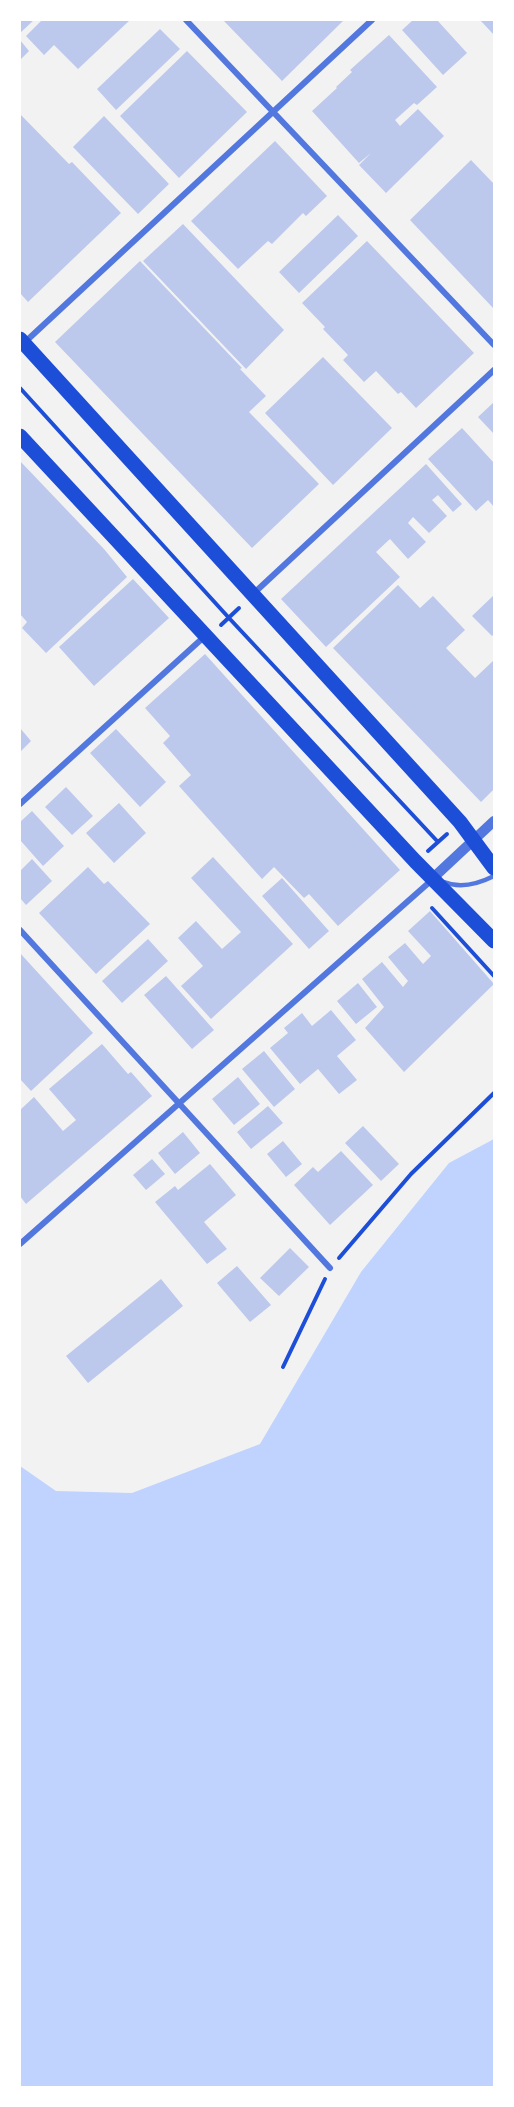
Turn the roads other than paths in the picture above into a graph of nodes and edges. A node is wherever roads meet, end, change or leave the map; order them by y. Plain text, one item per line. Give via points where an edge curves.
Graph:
1 (186, 20) edge
2 (372, 20) edge
3 (273, 111) junction
4 (22, 341) edge
5 (495, 345) edge
6 (495, 370) edge
7 (20, 436) edge
8 (252, 595) junction
9 (205, 636) junction
10 (20, 804) edge
11 (495, 821) edge
12 (474, 841) junction
13 (495, 868) edge
14 (495, 876) edge
15 (433, 878) junction
16 (20, 930) edge
17 (495, 941) edge
18 (177, 1104) junction
19 (20, 1244) edge
20 (330, 1268) road end

1 - 3 street
2 - 3 street
3 - 4 street
3 - 5 street
4 - 8 main road
6 - 8 street
7 - 9 main road
8 - 12 main road
9 - 10 street
9 - 15 main road
11 - 12 street
12 - 13 main road
12 - 15 street
14 - 15 lane via 456,887
15 - 17 main road
15 - 18 street
16 - 18 street
18 - 19 street
18 - 20 street

